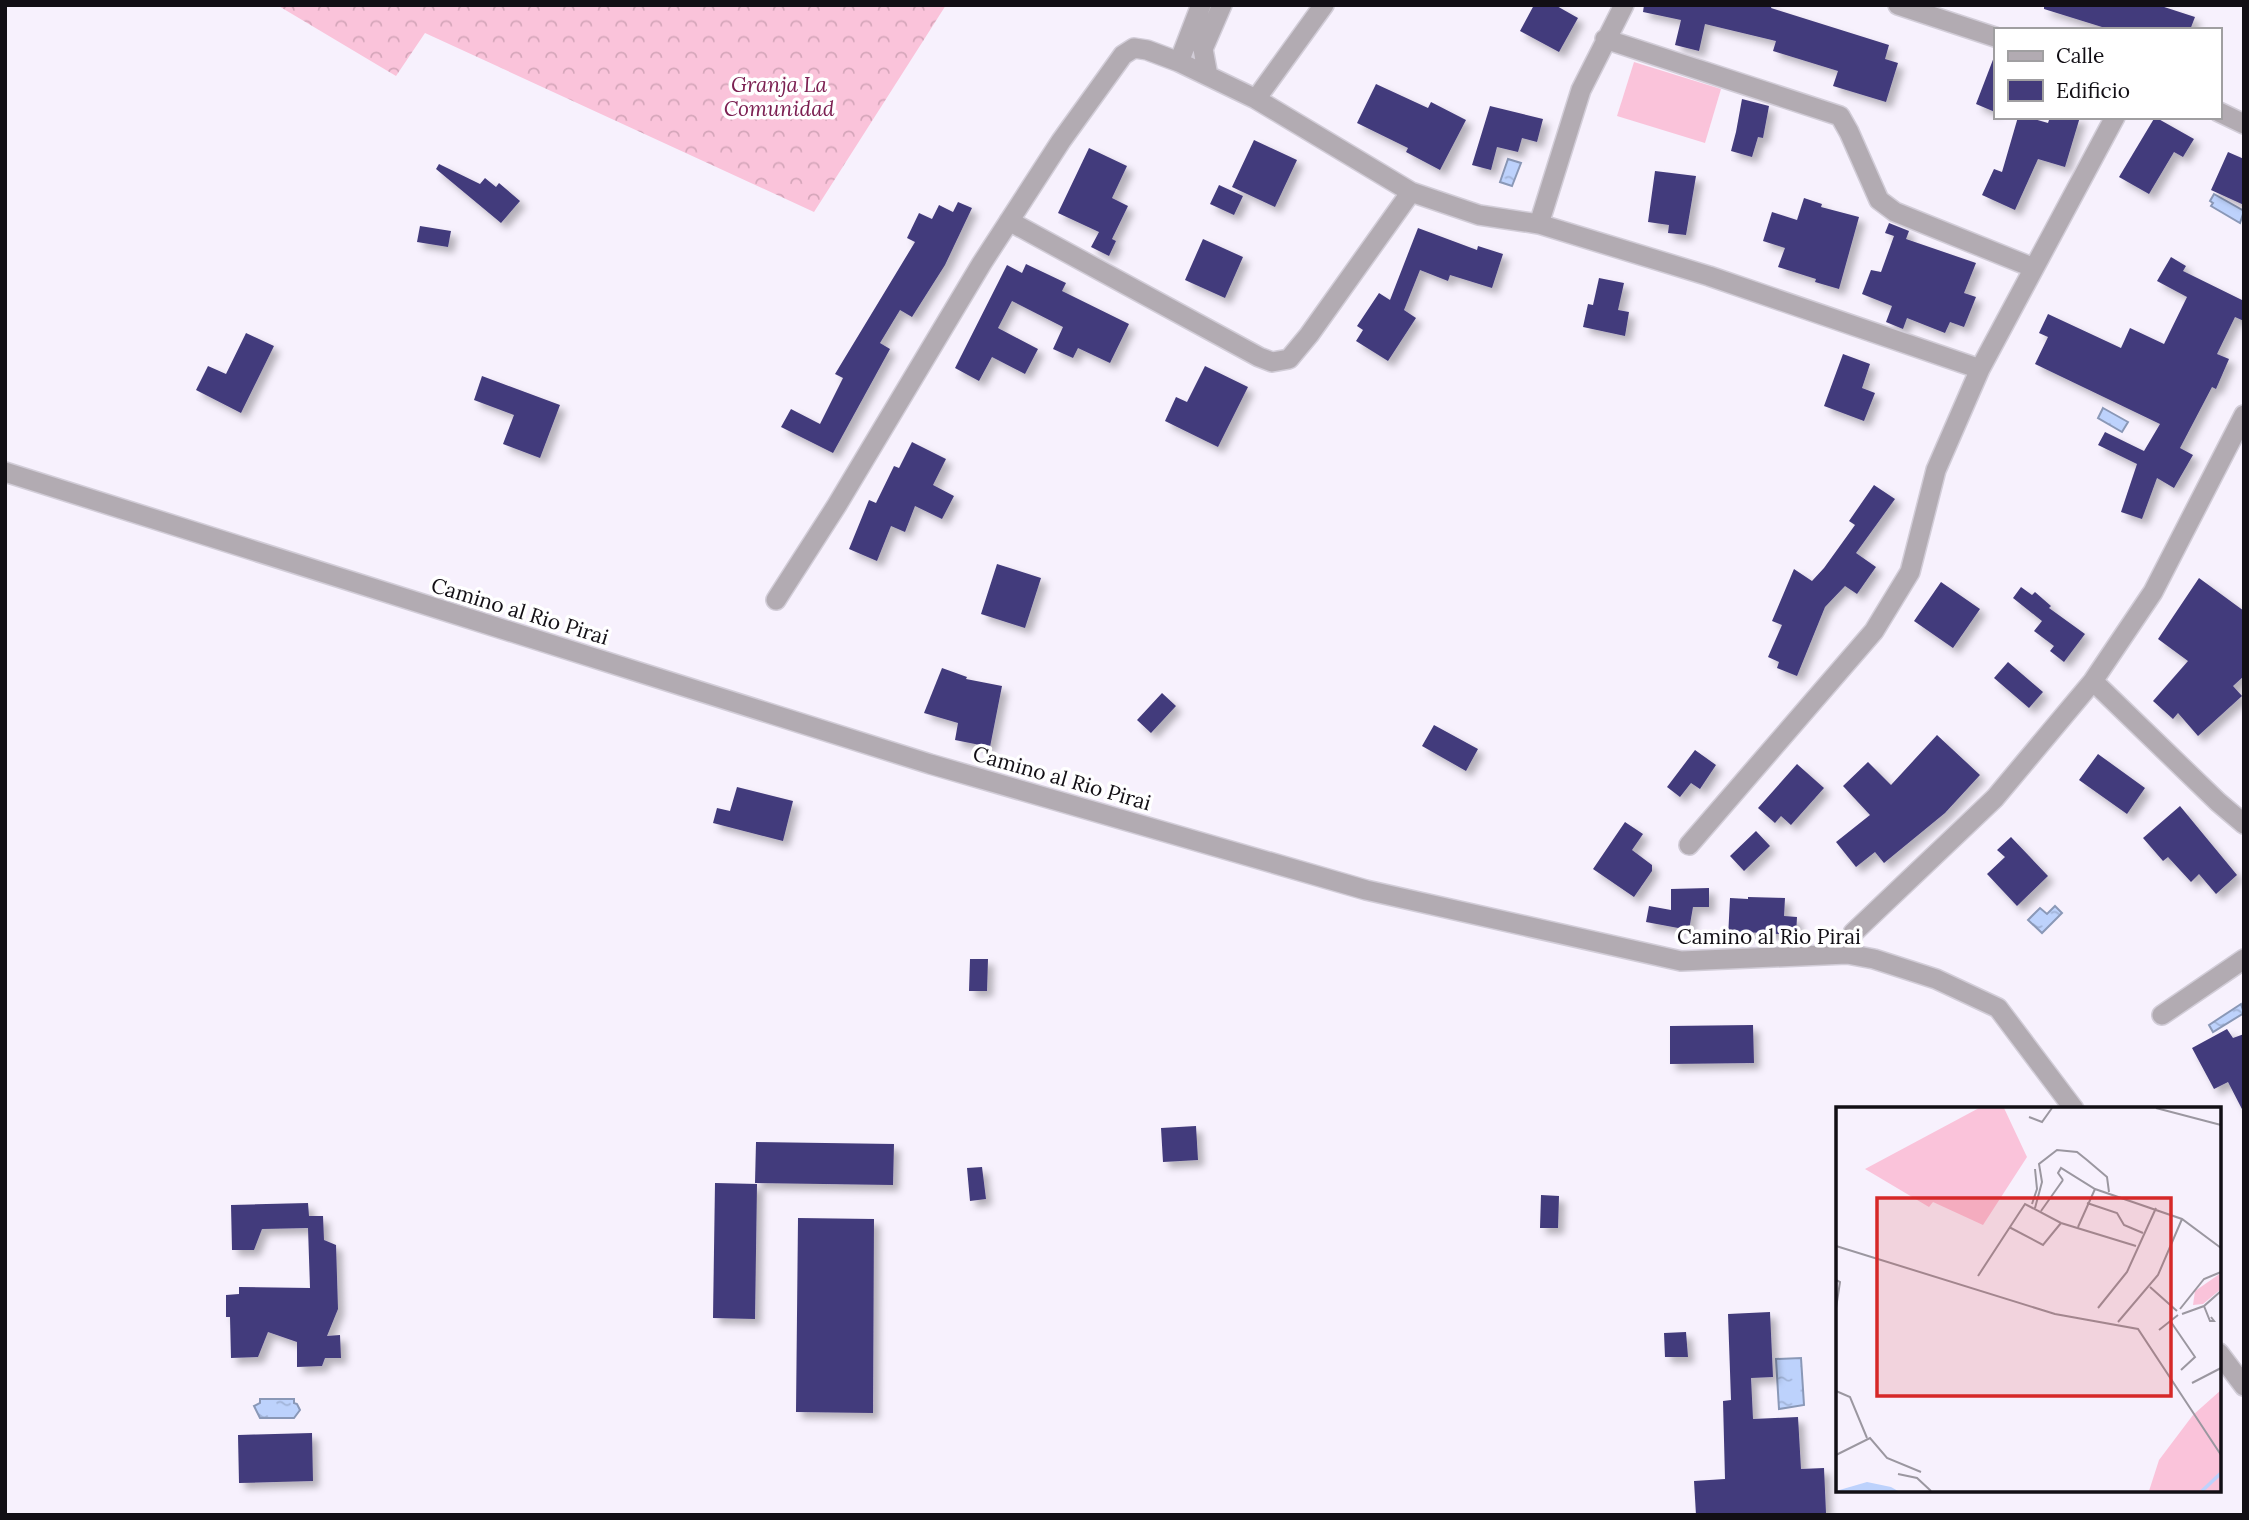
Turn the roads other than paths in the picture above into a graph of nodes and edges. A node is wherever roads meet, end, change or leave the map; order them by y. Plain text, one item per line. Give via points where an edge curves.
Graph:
1 (1200, 5) edge
2 (1222, 5) edge
3 (1324, 5) edge
4 (1624, 5) edge
5 (1898, 5) edge
6 (1994, 37) edge
7 (1605, 39) junction
8 (1179, 62) junction
9 (1208, 76) junction
10 (1256, 99) junction
11 (2221, 113) edge
12 (2114, 119) edge
13 (2244, 124) edge
14 (1411, 192) junction
15 (1009, 221) junction
16 (1539, 224) junction
17 (2034, 268) junction
18 (1980, 369) junction
19 (2244, 415) edge
20 (5, 472) edge
21 (776, 600) dead end
22 (2093, 681) junction
23 (2244, 824) edge
24 (1689, 845) dead end
25 (1847, 954) junction
26 (2244, 959) edge
27 (2162, 1015) dead end
28 (2072, 1107) edge
29 (2221, 1356) edge
30 (2244, 1386) edge

1 - 8 street
2 - 9 street via 1203,49
3 - 10 street
4 - 7 street
5 - 6 street
7 - 16 street via 1581,90
7 - 17 street via 1840,116 1879,200 1895,212
8 - 9 street
8 - 15 street via 1134,48 1123,55
9 - 10 street
10 - 14 street
11 - 13 street
12 - 17 street
14 - 15 street via 1309,335 1289,359 1272,362
14 - 16 street via 1479,215
15 - 21 street
16 - 18 street via 1709,275
17 - 18 street
18 - 24 street via 1936,470 1910,572 1874,631
19 - 22 street via 2153,592
20 - 25 street, Camino al Rio Pirai via 930,764 1366,890 1681,961
22 - 23 street
22 - 25 street via 1995,798 1853,933
25 - 28 street, Camino al Rio Pirai via 1936,979 1998,1008
26 - 27 street
29 - 30 street

